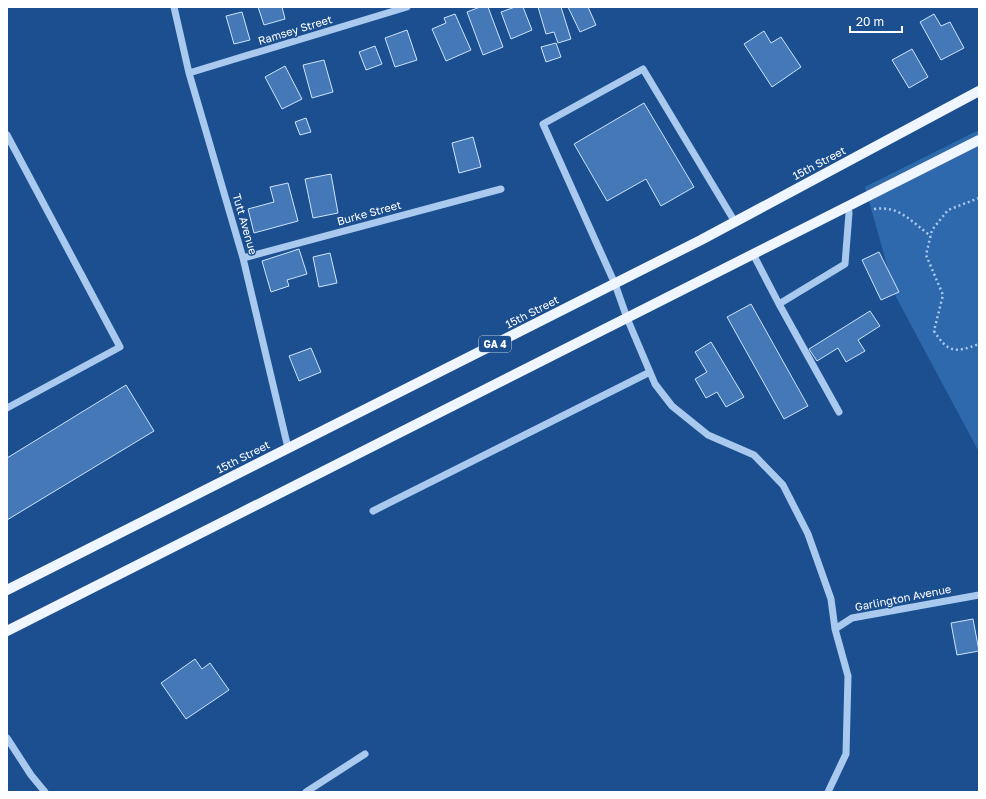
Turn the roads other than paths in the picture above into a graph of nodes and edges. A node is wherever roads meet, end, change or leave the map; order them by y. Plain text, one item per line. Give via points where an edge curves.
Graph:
1 (174, 7) edge
2 (408, 7) edge
3 (189, 73) junction
4 (979, 91) edge
5 (7, 135) edge
6 (979, 140) edge
7 (501, 189) dead end
8 (848, 206) junction
9 (735, 222) junction
10 (752, 254) junction
11 (243, 258) junction
12 (615, 284) junction
13 (779, 304) junction
14 (627, 318) junction
15 (650, 372) junction
16 (7, 408) edge
17 (839, 412) dead end
18 (288, 448) junction
19 (373, 511) dead end
20 (7, 590) edge
21 (979, 595) edge
22 (835, 629) junction
23 (7, 631) edge
24 (7, 738) edge
25 (365, 754) dead end
26 (46, 792) edge
27 (306, 792) edge
28 (828, 792) edge

1 - 3 street, Tutt Avenue
2 - 3 street, Ramsey Street
3 - 11 street, Tutt Avenue
4 - 9 main road, 15th Street / GA 4
5 - 16 street via 120,347
6 - 8 main road
7 - 11 street, Burke Street
8 - 10 main road
8 - 13 street via 845,264
9 - 12 main road, 15th Street / GA 4
9 - 12 street via 643,69 543,124
10 - 13 street
10 - 14 main road
11 - 18 street, Tutt Avenue
12 - 14 street
12 - 18 main road, 15th Street / GA 4
13 - 17 street
14 - 15 street
14 - 23 main road
15 - 19 street
15 - 22 street via 655,384 672,406 708,435 754,455 783,485 808,534 831,599
18 - 20 main road, 15th Street / GA 4
21 - 22 street, Garlington Avenue via 852,618
22 - 28 street via 848,676 846,754
24 - 26 street
25 - 27 street

